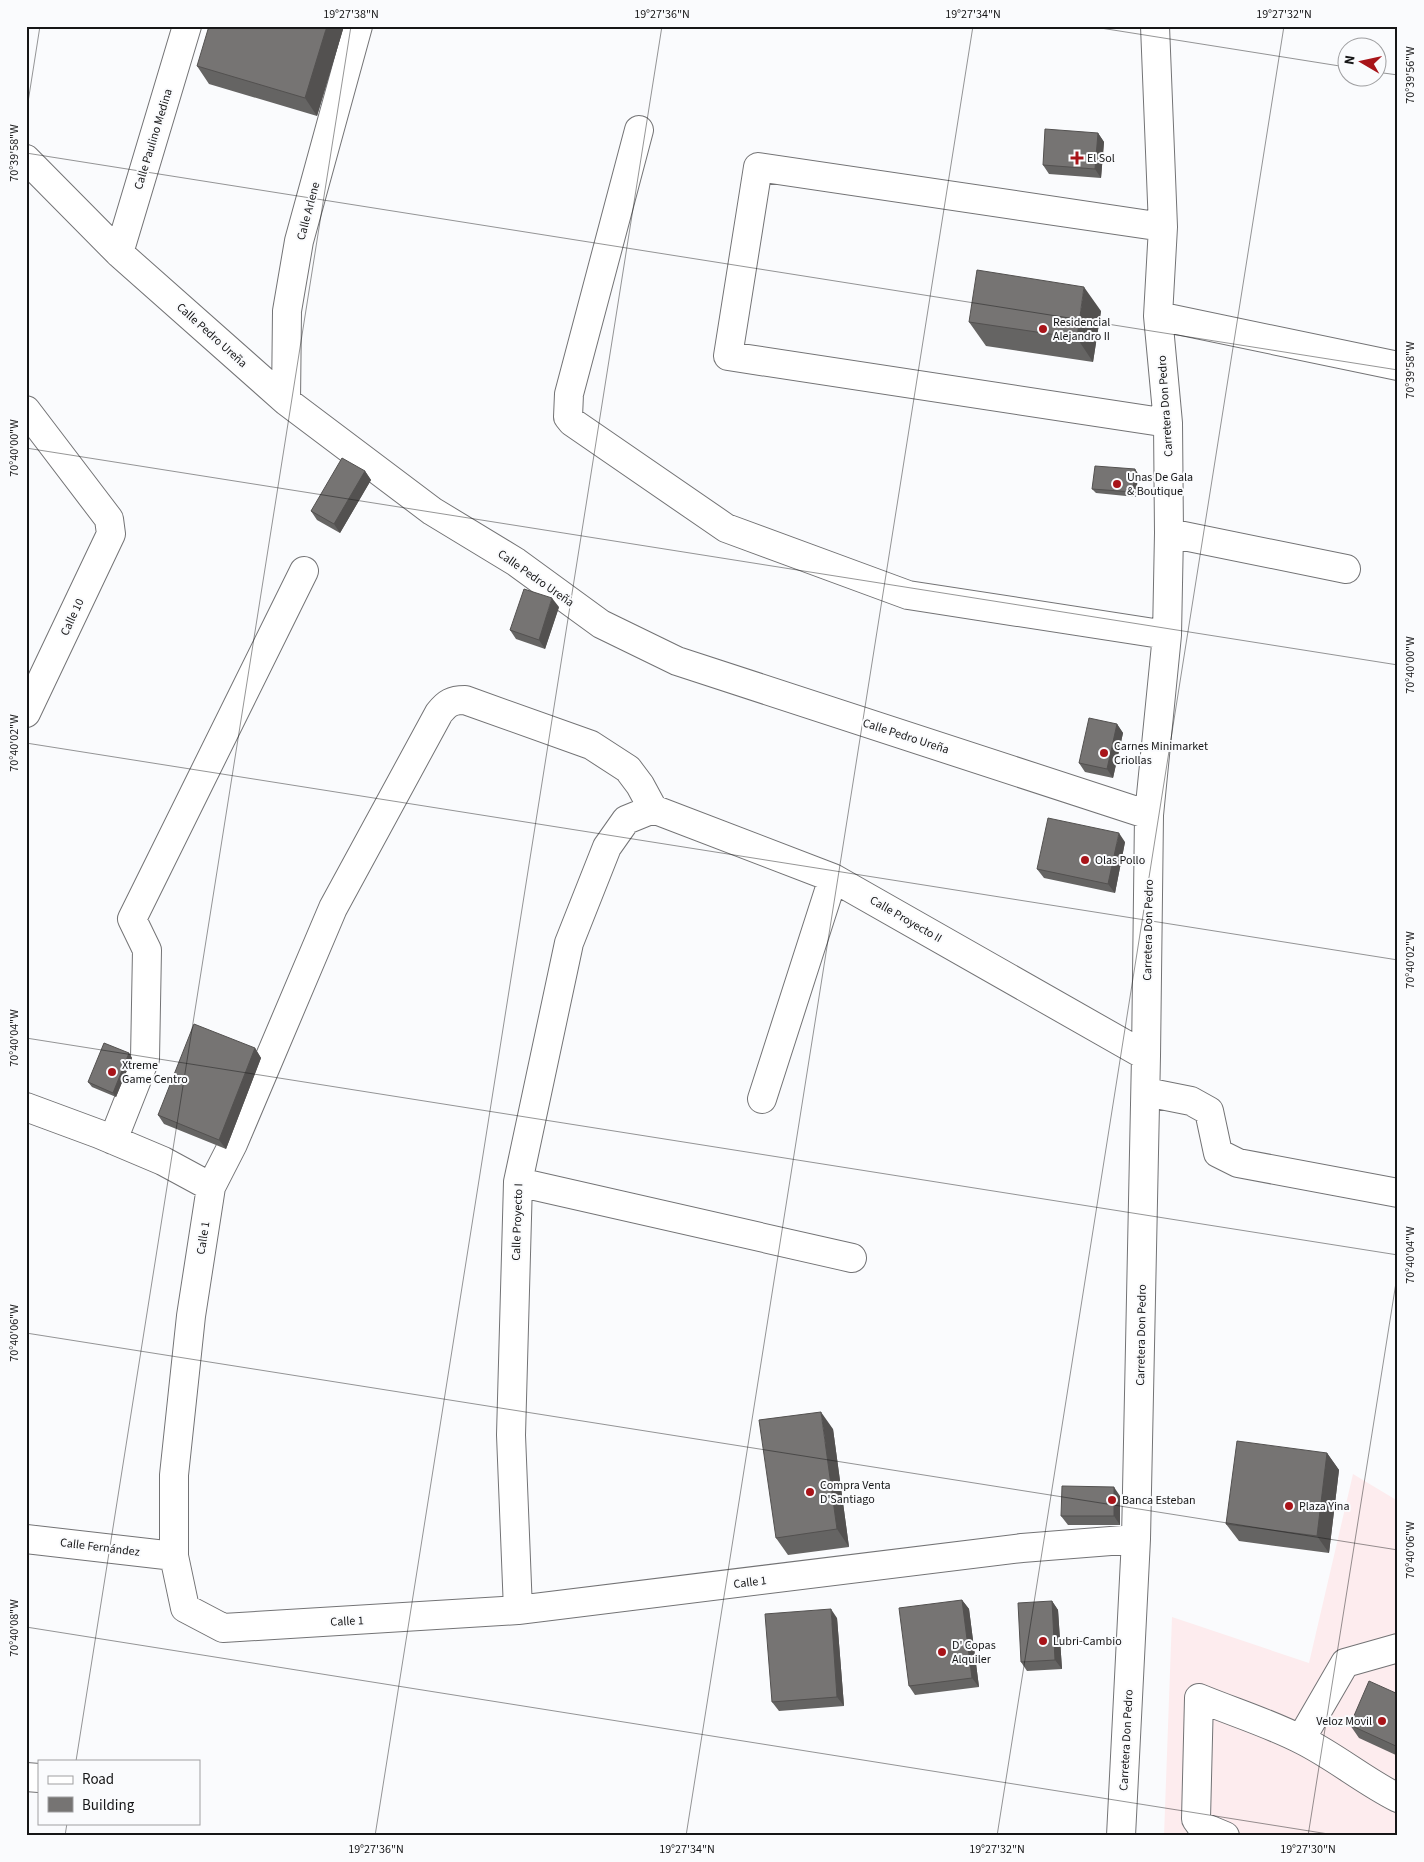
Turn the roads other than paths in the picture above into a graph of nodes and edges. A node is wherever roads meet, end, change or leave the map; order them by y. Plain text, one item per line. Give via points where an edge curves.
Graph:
1 (186, 26) edge
2 (358, 26) edge
3 (1155, 26) edge
4 (639, 130) dead end
5 (26, 159) edge
6 (1163, 227) junction
7 (119, 253) junction
8 (1158, 316) junction
9 (1398, 366) edge
10 (286, 401) junction
11 (26, 410) edge
12 (1168, 423) junction
13 (1169, 534) junction
14 (1346, 569) dead end
15 (304, 571) dead end
16 (1167, 635) junction
17 (28, 703) edge
18 (653, 809) junction
19 (1149, 815) junction
20 (833, 878) junction
21 (1146, 1056) junction
22 (1146, 1092) junction
23 (762, 1099) dead end
24 (26, 1107) edge
25 (113, 1140) junction
26 (518, 1182) junction
27 (211, 1187) junction
28 (1398, 1193) edge
29 (852, 1258) dead end
30 (26, 1538) edge
31 (1136, 1539) junction
32 (174, 1556) junction
33 (518, 1610) junction
34 (1398, 1648) edge
35 (1301, 1739) junction
36 (1398, 1798) edge
37 (1120, 1836) edge
38 (1224, 1836) edge

1 - 7 street, Calle Paulino Medina
2 - 10 street, Calle Arlene via 300,241 287,311
3 - 6 street, Carretera Don Pedro
4 - 16 street via 569,394 568,417 572,422 726,528 908,595
5 - 7 street, Calle Pedro Ureña
6 - 8 street, Carretera Don Pedro
6 - 12 street via 758,167 728,356
7 - 10 street, Calle Pedro Ureña
8 - 9 street
8 - 12 street, Carretera Don Pedro
10 - 19 street, Calle Pedro Ureña via 432,511 516,562 601,624 677,661
11 - 17 street, Calle 10 via 110,519 111,534
12 - 13 street, Carretera Don Pedro
13 - 14 street
13 - 16 street, Carretera Don Pedro
15 - 25 street via 132,919 147,950 145,1059
16 - 19 street, Carretera Don Pedro
18 - 20 street, Calle Proyecto II
18 - 26 street, Calle Proyecto I via 626,820 607,847 569,943
18 - 27 street, Calle 1 via 628,768 591,744 465,700 446,704 438,713 333,908 233,1144
19 - 21 street, Carretera Don Pedro
20 - 21 street, Calle Proyecto II
20 - 23 street
21 - 22 street, Carretera Don Pedro
22 - 28 street via 1191,1101 1209,1111 1218,1153 1238,1164
22 - 31 street, Carretera Don Pedro
24 - 25 street
25 - 27 street via 163,1161
26 - 29 street
26 - 33 street, Calle Proyecto I via 510,1435
27 - 32 street, Calle 1 via 174,1475
30 - 32 street, Calle Fernández
31 - 33 street, Calle 1 via 1022,1548
31 - 37 street, Carretera Don Pedro
32 - 33 street, Calle 1 via 185,1608 222,1628
34 - 35 street via 1345,1663
35 - 36 street
35 - 38 street via 1199,1698 1196,1819 1201,1826

